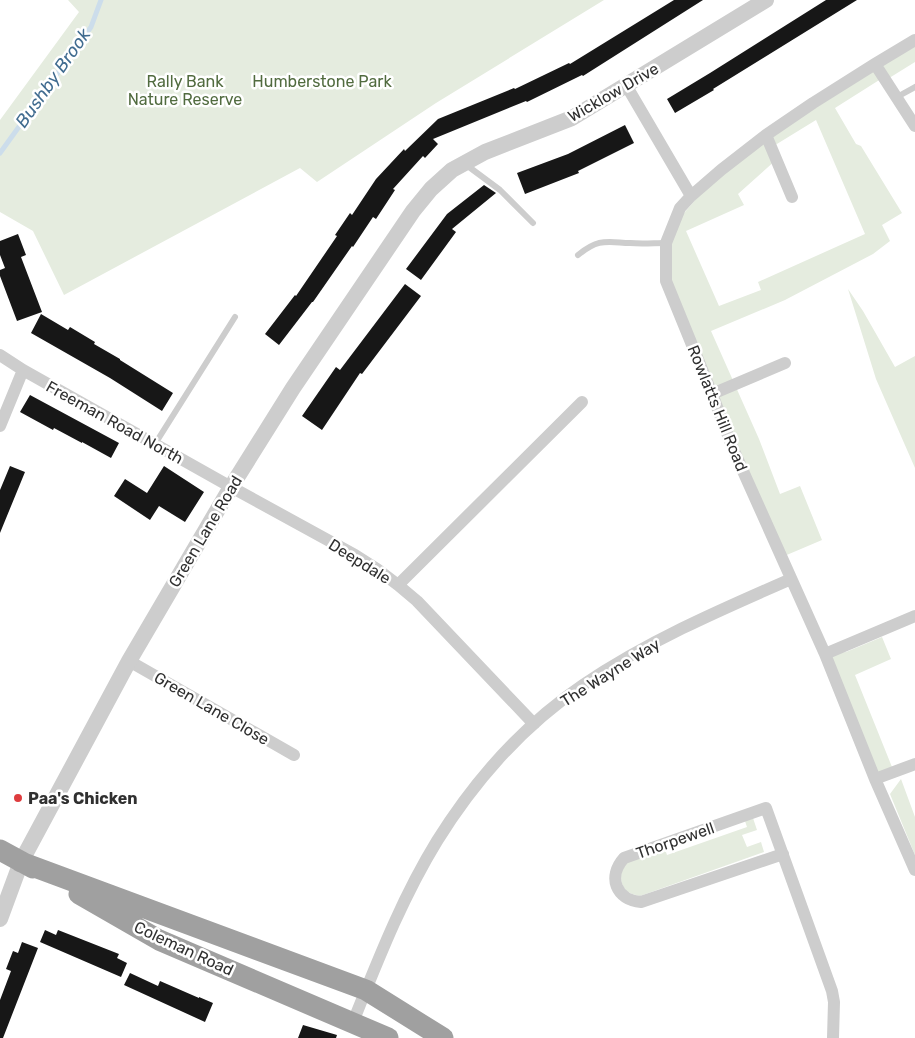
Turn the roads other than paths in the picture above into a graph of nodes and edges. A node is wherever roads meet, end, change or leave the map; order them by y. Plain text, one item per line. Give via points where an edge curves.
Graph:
1 (766, 0) edge
2 (915, 40) edge
3 (875, 64) junction
4 (626, 86) junction
5 (915, 87) edge
6 (897, 97) junction
7 (915, 126) edge
8 (766, 135) junction
9 (458, 167) junction
10 (691, 196) junction
11 (792, 197) dead end
12 (533, 223) dead end
13 (666, 243) junction
14 (578, 255) dead end
15 (235, 317) dead end
16 (0, 355) edge
17 (785, 363) dead end
18 (23, 370) junction
19 (712, 394) junction
20 (582, 402) dead end
21 (0, 426) edge
22 (155, 444) junction
23 (231, 487) junction
24 (792, 579) junction
25 (398, 585) junction
26 (915, 616) edge
27 (825, 654) junction
28 (129, 661) junction
29 (534, 724) junction
30 (294, 755) dead end
31 (915, 764) edge
32 (875, 779) junction
33 (0, 850) edge
34 (783, 854) junction
35 (21, 862) junction
36 (915, 870) edge
37 (0, 919) edge
38 (366, 990) junction
39 (353, 1022) junction
40 (443, 1037) edge
41 (388, 1038) edge
42 (833, 1038) edge

1 - 4 street, Wicklow Drive
2 - 3 street, Rowlatts Hill Road
3 - 6 street
3 - 8 street, Rowlatts Hill Road
4 - 9 street, Wicklow Drive via 572,118 485,152
4 - 10 street
5 - 6 lane
6 - 7 street
8 - 10 street, Rowlatts Hill Road
8 - 11 street
9 - 12 lane via 500,190
9 - 23 street, Green Lane Road via 431,189 413,211 293,388
10 - 13 street, Rowlatts Hill Road via 680,208
13 - 14 lane via 603,242
13 - 19 street, Rowlatts Hill Road via 666,281
15 - 22 lane
16 - 18 street, Freeman Road North
17 - 19 street
18 - 21 street
18 - 22 street, Freeman Road North
19 - 24 street, Rowlatts Hill Road
20 - 25 street
22 - 23 street, Freeman Road North
23 - 25 street, Deepdale via 355,555
23 - 28 street, Green Lane Road
24 - 27 street, Rowlatts Hill Road
24 - 29 street, The Wayne Way via 635,653 582,686
25 - 29 street, Deepdale
26 - 27 street
27 - 32 street, Rowlatts Hill Road
28 - 30 street, Green Lane Close
28 - 35 street, Green Lane Road
29 - 38 street, The Wayne Way via 485,775 436,842 401,906
31 - 32 street
32 - 36 street, Rowlatts Hill Road
33 - 35 highway, Coleman Road
34 - 34 street, Thorpewell via 641,902 622,895 616,882 616,869 624,858 766,808
34 - 42 street, Thorpewell via 832,991
35 - 37 street, Green Lane Road
35 - 38 highway, Coleman Road
35 - 39 highway, Coleman Road via 158,940
38 - 39 street, The Wayne Way
38 - 40 highway, Coleman Road
39 - 41 highway, Coleman Road

